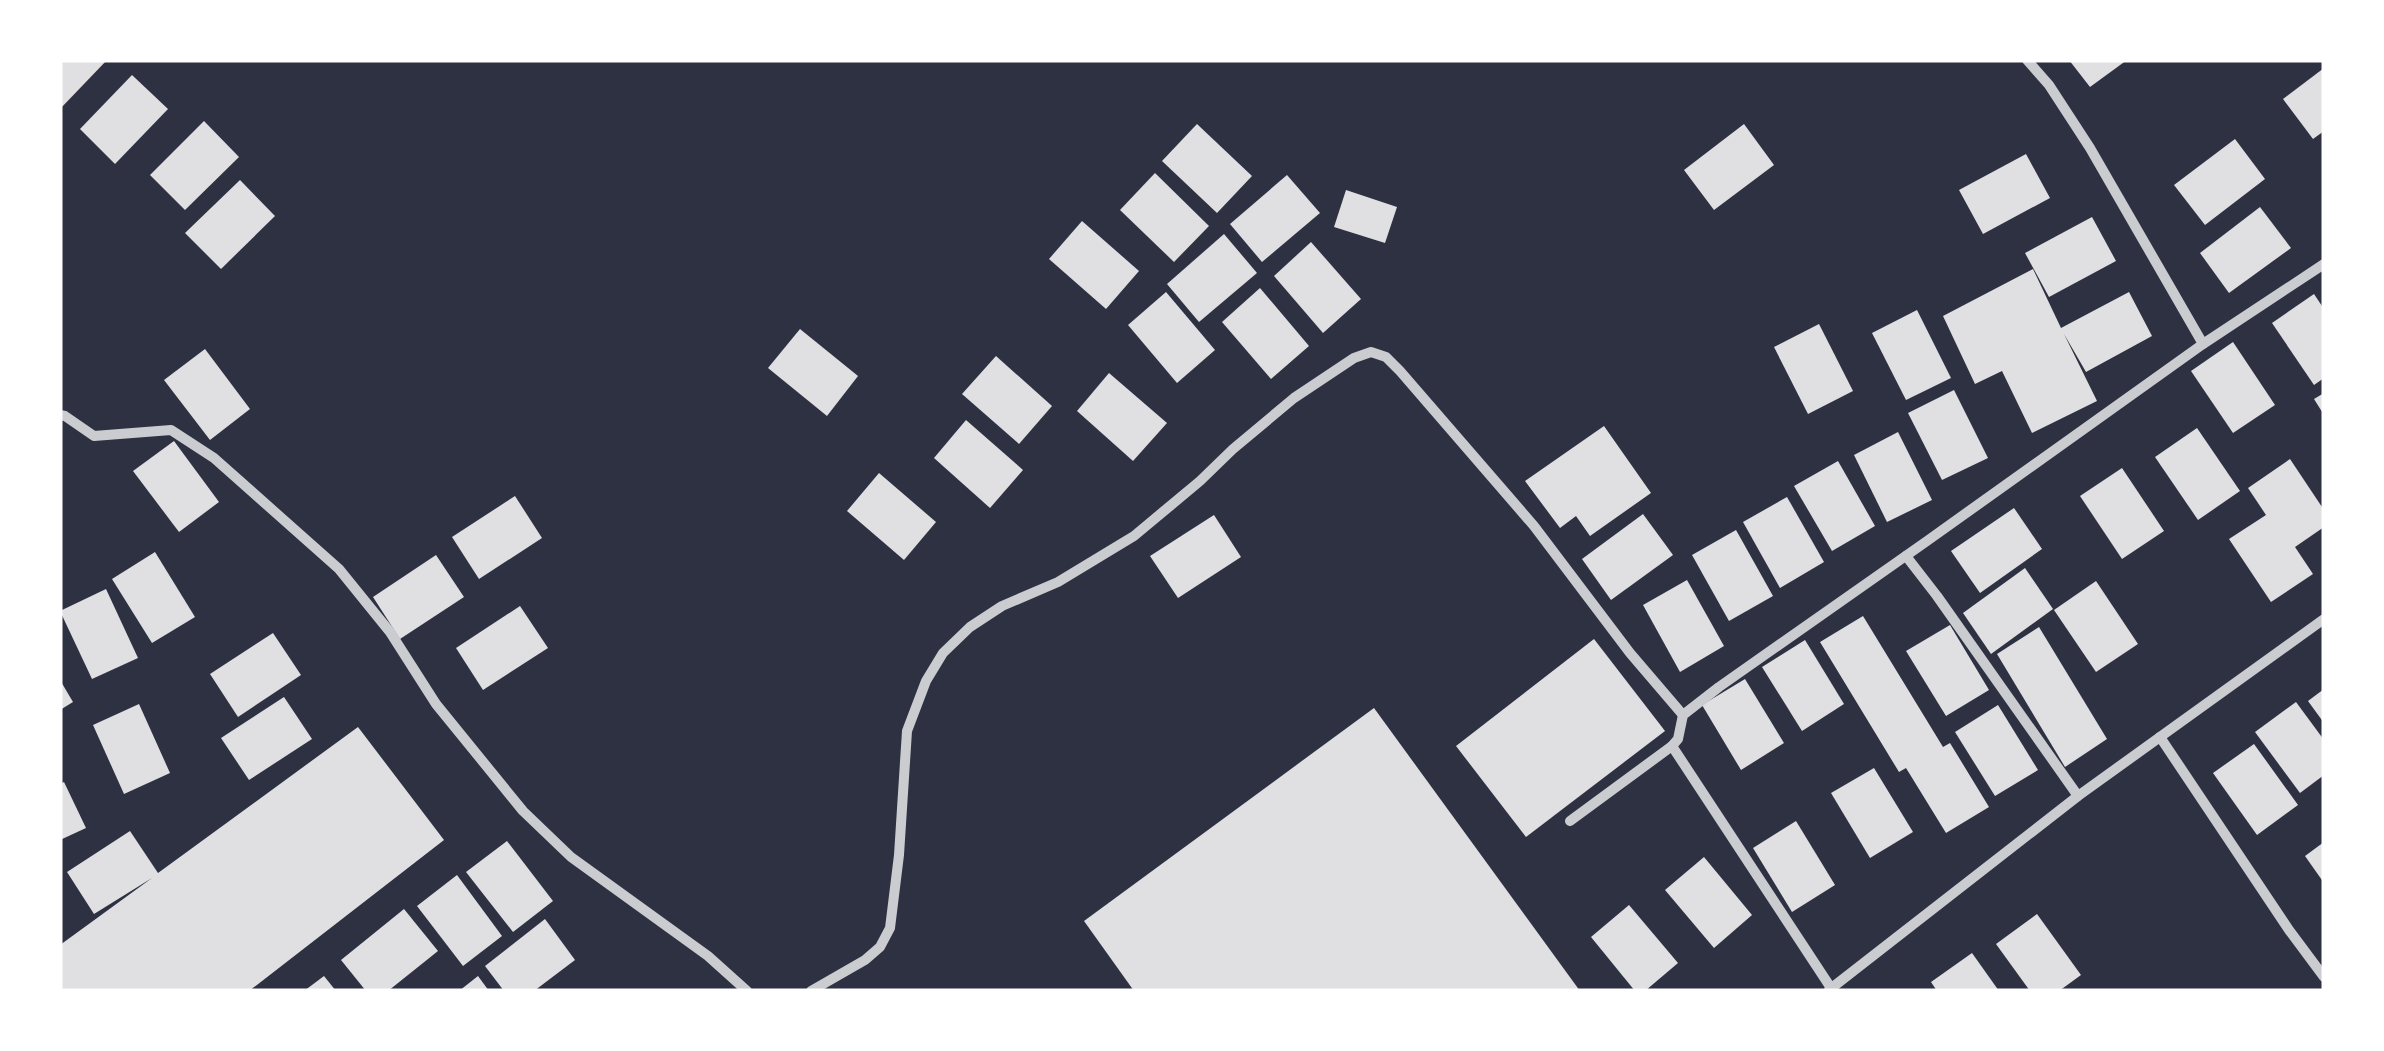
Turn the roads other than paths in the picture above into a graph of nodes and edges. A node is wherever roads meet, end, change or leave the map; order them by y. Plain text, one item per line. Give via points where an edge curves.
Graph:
1 (2028, 60) edge
2 (2324, 264) edge
3 (2203, 344) junction
4 (60, 415) edge
5 (1906, 556) junction
6 (2324, 619) edge
7 (1683, 715) junction
8 (2160, 737) junction
9 (1672, 746) junction
10 (2078, 796) junction
11 (1570, 821) dead end
12 (2324, 977) edge
13 (1830, 990) edge
14 (747, 991) edge
15 (811, 991) edge

1 - 3 street via 2090,148
2 - 3 street
3 - 5 street
4 - 14 street via 94,436 171,430 214,458 365,599 436,704 524,811 571,857
5 - 7 street
5 - 10 street
6 - 8 street
7 - 9 street
7 - 15 street via 1534,526 1400,371 1371,352 1294,398 1134,536 1058,582 1002,606 943,653 906,732 890,928 865,960
8 - 10 street
8 - 12 street
9 - 11 street
9 - 13 street
10 - 13 street

